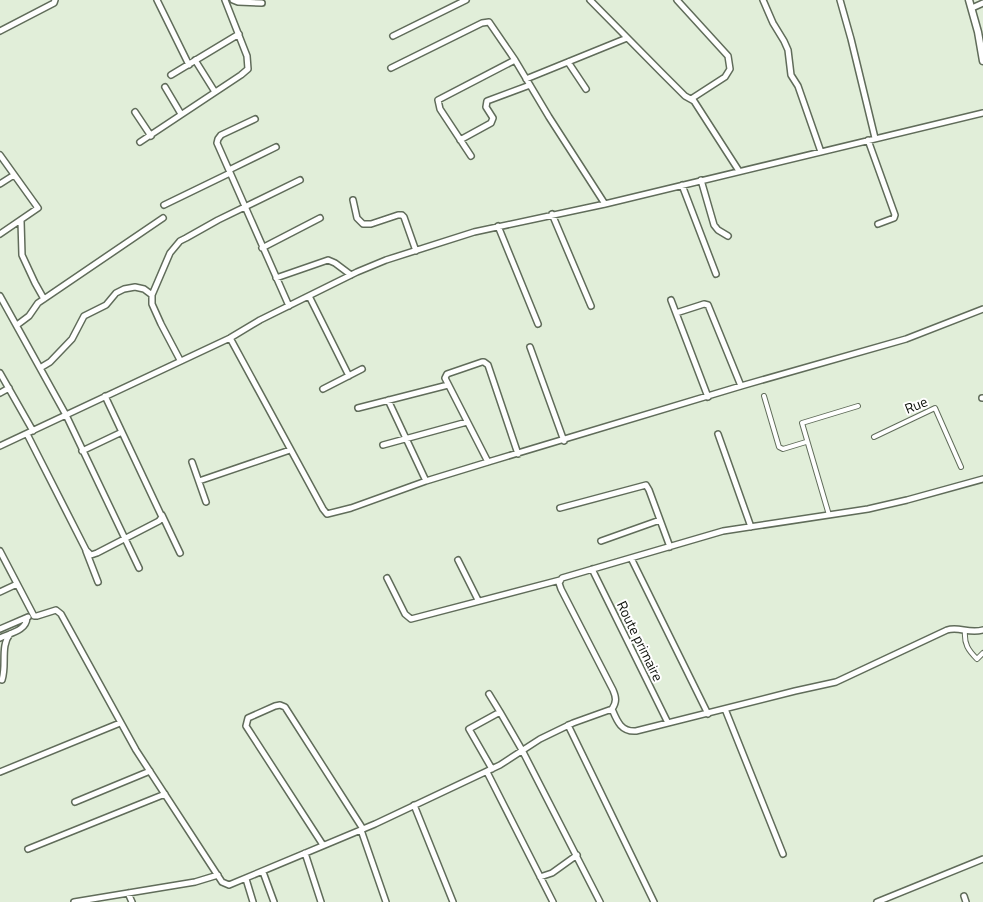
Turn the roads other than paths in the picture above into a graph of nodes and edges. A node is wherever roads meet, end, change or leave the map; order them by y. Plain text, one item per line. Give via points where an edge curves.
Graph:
1 (55, 0) edge
2 (157, 0) edge
3 (225, 0) edge
4 (233, 0) edge
5 (466, 0) edge
6 (590, 0) edge
7 (677, 0) edge
8 (763, 0) edge
9 (840, 0) edge
10 (969, 0) edge
11 (262, 3) dead end
12 (983, 3) edge
13 (972, 8) junction
14 (0, 31) edge
15 (239, 34) junction
16 (393, 36) dead end
17 (627, 38) junction
18 (195, 60) junction
19 (515, 60) junction
20 (983, 61) edge
21 (568, 62) junction
22 (189, 64) junction
23 (391, 68) dead end
24 (172, 75) dead end
25 (526, 79) junction
26 (530, 85) junction
27 (165, 87) dead end
28 (586, 88) dead end
29 (215, 92) junction
30 (691, 99) junction
31 (135, 112) dead end
32 (181, 114) junction
33 (983, 114) edge
34 (254, 119) dead end
35 (150, 136) junction
36 (875, 138) junction
37 (460, 140) junction
38 (868, 140) junction
39 (140, 142) dead end
40 (276, 147) dead end
41 (821, 152) junction
42 (0, 154) edge
43 (470, 156) dead end
44 (740, 171) junction
45 (230, 172) junction
46 (14, 175) junction
47 (300, 180) dead end
48 (701, 180) junction
49 (0, 184) edge
50 (682, 185) junction
51 (353, 200) dead end
52 (164, 204) dead end
53 (605, 204) junction
54 (245, 207) junction
55 (552, 214) junction
56 (163, 218) dead end
57 (320, 218) dead end
58 (20, 221) junction
59 (878, 224) dead end
60 (498, 226) junction
61 (0, 234) edge
62 (728, 236) dead end
63 (262, 248) junction
64 (416, 250) junction
65 (716, 274) dead end
66 (351, 275) junction
67 (276, 278) junction
68 (152, 295) junction
69 (0, 296) edge
70 (309, 296) junction
71 (44, 299) junction
72 (671, 300) dead end
73 (289, 306) junction
74 (591, 306) dead end
75 (983, 309) edge
76 (676, 313) junction
77 (538, 324) dead end
78 (16, 325) junction
79 (230, 338) junction
80 (530, 347) dead end
81 (180, 360) junction
82 (40, 368) junction
83 (362, 369) dead end
84 (0, 373) edge
85 (349, 376) junction
86 (448, 385) junction
87 (741, 386) junction
88 (9, 388) junction
89 (323, 389) dead end
90 (0, 394) edge
91 (105, 396) junction
92 (764, 396) dead end
93 (708, 397) junction
94 (388, 400) junction
95 (858, 406) dead end
96 (358, 408) dead end
97 (66, 415) junction
98 (467, 422) junction
99 (33, 430) junction
100 (122, 432) junction
101 (27, 434) junction
102 (718, 434) dead end
103 (874, 437) dead end
104 (406, 439) junction
105 (564, 441) junction
106 (806, 442) junction
107 (383, 445) dead end
108 (0, 446) edge
109 (290, 450) junction
110 (82, 451) junction
111 (518, 454) junction
112 (192, 462) dead end
113 (488, 462) junction
114 (961, 467) dead end
115 (983, 479) edge
116 (199, 481) junction
117 (426, 481) junction
118 (206, 502) dead end
119 (560, 508) dead end
120 (160, 512) junction
121 (829, 515) junction
122 (660, 520) junction
123 (751, 526) junction
124 (126, 538) junction
125 (601, 541) dead end
126 (670, 548) junction
127 (86, 550) junction
128 (0, 551) edge
129 (180, 553) dead end
130 (632, 558) junction
131 (458, 560) dead end
132 (139, 568) dead end
133 (592, 569) junction
134 (387, 578) dead end
135 (560, 580) junction
136 (98, 582) dead end
137 (17, 584) junction
138 (0, 592) edge
139 (478, 600) junction
140 (33, 615) junction
141 (27, 618) junction
142 (0, 629) edge
143 (983, 630) edge
144 (965, 631) junction
145 (10, 634) junction
146 (0, 638) edge
147 (5, 643) junction
148 (0, 646) edge
149 (983, 653) edge
150 (2, 680) dead end
151 (489, 694) dead end
152 (612, 708) junction
153 (725, 709) junction
154 (500, 712) junction
155 (708, 714) junction
156 (120, 722) junction
157 (668, 723) junction
158 (568, 725) junction
159 (522, 750) junction
160 (489, 770) junction
161 (150, 771) junction
162 (0, 772) edge
163 (165, 794) junction
164 (75, 802) dead end
165 (414, 805) junction
166 (362, 829) junction
167 (323, 845) junction
168 (28, 850) dead end
169 (305, 854) junction
170 (783, 854) dead end
171 (577, 855) junction
172 (983, 859) edge
173 (264, 872) junction
174 (218, 875) junction
175 (540, 877) junction
176 (246, 879) junction
177 (128, 893) junction
178 (94, 900) edge
179 (74, 902) edge
180 (132, 902) edge
181 (253, 902) edge
182 (274, 902) edge
183 (322, 902) edge
184 (386, 902) edge
185 (453, 902) edge
186 (553, 902) edge
187 (600, 902) edge
188 (654, 902) edge
189 (877, 902) edge

1 - 14 street
2 - 22 street
3 - 15 street
4 - 11 street
5 - 16 street
6 - 17 street
7 - 30 street via 725,51 730,62 725,78
8 - 41 street via 788,50 791,75 798,86
9 - 36 street
10 - 13 street
12 - 13 street
13 - 20 street
15 - 18 street
15 - 29 street via 248,69
17 - 21 street
17 - 30 street
18 - 22 street
18 - 29 street
19 - 23 street via 491,24 486,22
19 - 25 street
19 - 37 street via 438,100 440,109
21 - 25 street
21 - 28 street
22 - 24 street
25 - 26 street
26 - 37 street via 487,101 491,123
26 - 53 street
27 - 32 street
29 - 32 street
30 - 44 street
31 - 35 street
32 - 35 street
33 - 36 street
34 - 45 street via 218,139
35 - 39 street
36 - 38 street
37 - 43 street
38 - 41 street
38 - 59 street via 895,215
40 - 45 street
41 - 44 street
42 - 46 street
44 - 48 street
45 - 52 street
45 - 54 street
46 - 49 street
46 - 58 street via 38,208
47 - 54 street
48 - 50 street
48 - 62 street via 714,225
50 - 53 street
50 - 65 street
51 - 64 street via 357,218 363,224 402,215
53 - 55 street
54 - 63 street
54 - 68 street via 180,241 164,265
55 - 60 street
55 - 74 street
56 - 71 street
57 - 63 street
58 - 61 street
58 - 71 street via 22,255
60 - 64 street
60 - 77 street
63 - 67 street
64 - 66 street
66 - 67 street via 328,260
66 - 70 street
67 - 73 street
68 - 81 street via 154,312
68 - 82 street via 135,287 116,293 106,305 84,316 68,343
69 - 78 street
70 - 73 street
70 - 85 street
71 - 78 street
72 - 76 street
73 - 79 street
75 - 87 street via 906,339
76 - 87 street via 708,305
76 - 93 street
78 - 82 street
79 - 81 street
79 - 109 street
80 - 105 street
81 - 91 street
82 - 97 street
83 - 85 street
84 - 88 street
85 - 89 street
86 - 94 street
86 - 98 street
86 - 111 street via 447,374 486,363
87 - 93 street
88 - 90 street
88 - 99 street
91 - 97 street
91 - 100 street
92 - 106 street via 779,447 783,449
93 - 105 street
94 - 96 street
94 - 104 street
95 - 106 street via 805,422 802,425
97 - 99 street
97 - 110 street
98 - 104 street
98 - 113 street
99 - 101 street
100 - 110 street
100 - 120 street
101 - 108 street
101 - 127 street
102 - 123 street
103 - 114 street, Rue via 933,407
104 - 107 street
104 - 117 street
105 - 111 street
106 - 121 street
109 - 116 street
109 - 117 street via 326,514
110 - 124 street
111 - 113 street
112 - 116 street
113 - 117 street
115 - 121 street via 907,500
116 - 118 street
119 - 122 street via 646,486
120 - 124 street via 161,519
120 - 129 street
121 - 123 street
122 - 125 street
122 - 126 street
123 - 126 street via 710,534
124 - 127 street via 91,555
124 - 132 street
126 - 130 street
127 - 136 street
128 - 137 street
130 - 133 street
130 - 155 street
131 - 139 street
133 - 135 street
133 - 157 street, Route primaire
134 - 139 street via 405,614 411,619
135 - 139 street
135 - 152 street via 561,589 613,690 616,698
137 - 138 street
137 - 140 street
140 - 141 street
140 - 156 street via 58,612
141 - 142 street
141 - 145 street via 25,626
143 - 144 street
144 - 149 street via 964,641 970,652 977,659
144 - 153 street via 947,630 836,682
145 - 146 street
145 - 147 street
147 - 148 street
147 - 150 street
151 - 154 street
152 - 157 street via 622,728 628,731 636,732
152 - 158 street
153 - 155 street
153 - 170 street
154 - 159 street
154 - 160 street via 470,729
155 - 157 street
156 - 161 street
156 - 162 street
158 - 159 street
158 - 188 street
159 - 160 street
159 - 171 street
160 - 165 street
160 - 175 street
161 - 163 street
161 - 164 street
163 - 168 street
163 - 174 street
165 - 166 street
165 - 185 street
166 - 167 street
166 - 167 street via 285,707 275,706 248,718 246,726
166 - 184 street
167 - 169 street
169 - 173 street
169 - 183 street
171 - 175 street via 552,873
171 - 187 street
172 - 189 street
173 - 176 street
173 - 182 street
174 - 176 street via 227,885
174 - 177 street
175 - 186 street
176 - 181 street
177 - 178 street
177 - 180 street
178 - 179 street

